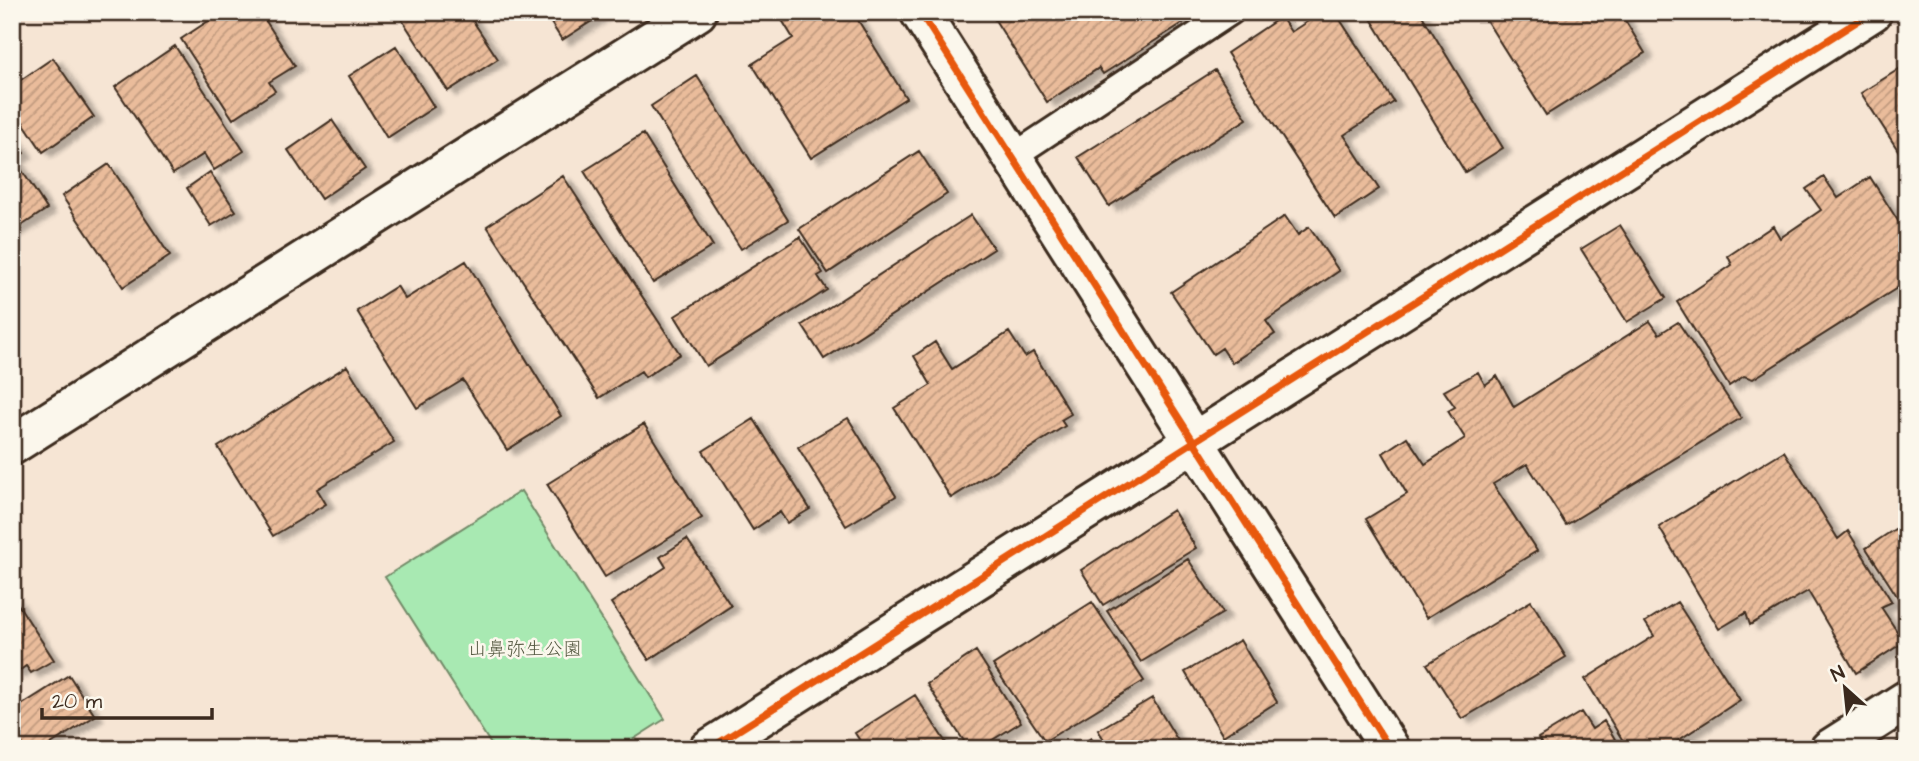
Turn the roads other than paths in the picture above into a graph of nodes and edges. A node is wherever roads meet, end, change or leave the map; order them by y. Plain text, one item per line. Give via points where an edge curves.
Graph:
1 (697, 12) edge
2 (920, 12) edge
3 (1231, 12) edge
4 (1872, 12) edge
5 (1013, 157) junction
6 (1194, 441) junction
7 (12, 445) edge
8 (1907, 700) edge
9 (709, 749) edge
10 (1390, 749) edge
11 (1830, 749) edge

1 - 7 street
2 - 5 street
3 - 5 lane
4 - 6 street
5 - 6 street
6 - 9 street
6 - 10 street
8 - 11 street

